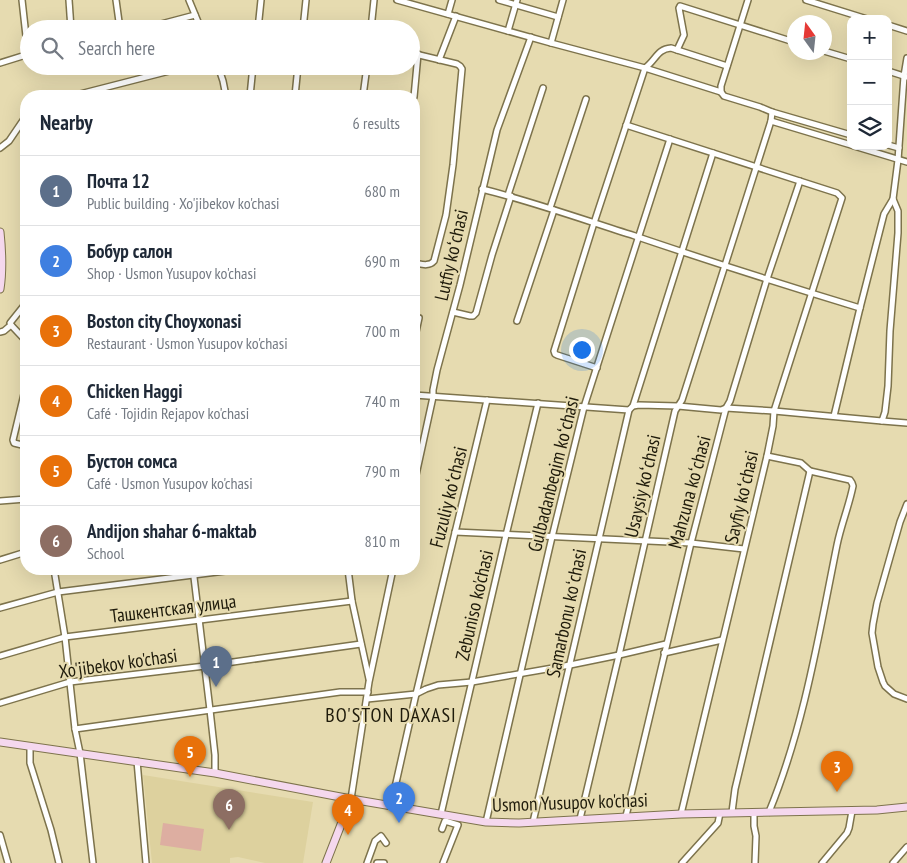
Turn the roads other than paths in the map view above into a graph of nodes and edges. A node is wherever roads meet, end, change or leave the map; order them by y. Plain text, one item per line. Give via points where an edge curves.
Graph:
1 (22, 0) edge
2 (69, 0) edge
3 (116, 0) edge
4 (189, 0) edge
5 (261, 0) edge
6 (306, 0) edge
7 (374, 0) edge
8 (397, 0) edge
9 (452, 0) edge
10 (499, 0) edge
11 (562, 0) edge
12 (748, 0) edge
13 (806, 0) edge
14 (516, 3) edge
15 (448, 14) junction
16 (195, 15) junction
17 (854, 15) edge
18 (456, 16) junction
19 (558, 17) junction
20 (24, 20) edge
21 (70, 20) edge
22 (119, 20) edge
23 (176, 20) edge
24 (197, 20) edge
25 (259, 20) edge
26 (304, 20) edge
27 (372, 20) edge
28 (741, 25) junction
29 (892, 27) edge
30 (508, 31) junction
31 (907, 31) edge
32 (531, 37) junction
33 (787, 40) edge
34 (551, 43) junction
35 (677, 50) junction
36 (832, 53) edge
37 (420, 55) edge
38 (20, 57) edge
39 (847, 58) edge
40 (907, 58) edge
41 (439, 60) junction
42 (0, 63) edge
43 (728, 66) junction
44 (645, 68) junction
45 (892, 72) edge
46 (155, 75) edge
47 (221, 75) edge
48 (252, 75) edge
49 (297, 75) edge
50 (366, 75) edge
51 (416, 75) edge
52 (905, 77) edge
53 (543, 88) dead end
54 (96, 90) edge
55 (225, 90) edge
56 (251, 90) edge
57 (296, 90) edge
58 (364, 90) edge
59 (415, 90) edge
60 (721, 92) junction
61 (586, 99) dead end
62 (772, 112) junction
63 (771, 121) junction
64 (20, 125) edge
65 (626, 125) junction
66 (900, 126) junction
67 (907, 128) edge
68 (847, 134) edge
69 (670, 139) junction
70 (847, 144) edge
71 (892, 147) edge
72 (0, 148) edge
73 (899, 148) junction
74 (865, 150) edge
75 (713, 153) junction
76 (898, 160) junction
77 (907, 162) edge
78 (756, 167) junction
79 (800, 181) junction
80 (482, 189) junction
81 (510, 196) junction
82 (893, 199) junction
83 (552, 209) junction
84 (594, 223) junction
85 (0, 232) edge
86 (638, 238) junction
87 (682, 252) junction
88 (420, 264) edge
89 (725, 266) junction
90 (767, 279) junction
91 (0, 289) edge
92 (811, 294) junction
93 (860, 308) junction
94 (20, 310) edge
95 (453, 312) junction
96 (517, 321) dead end
97 (11, 325) junction
98 (0, 332) edge
99 (20, 334) edge
100 (597, 368) junction
101 (420, 396) edge
102 (433, 397) junction
103 (487, 400) junction
104 (538, 403) junction
105 (678, 406) junction
106 (584, 407) junction
107 (631, 408) junction
108 (726, 408) junction
109 (20, 411) edge
110 (774, 411) junction
111 (834, 416) junction
112 (882, 421) junction
113 (907, 422) edge
114 (20, 444) edge
115 (766, 456) junction
116 (420, 457) edge
117 (810, 471) junction
118 (20, 499) edge
119 (0, 501) edge
120 (907, 504) edge
121 (455, 532) junction
122 (506, 535) junction
123 (552, 537) junction
124 (598, 539) junction
125 (645, 541) junction
126 (691, 543) junction
127 (744, 549) junction
128 (20, 554) edge
129 (0, 560) edge
130 (55, 575) edge
131 (173, 575) edge
132 (193, 575) edge
133 (349, 575) edge
134 (392, 575) edge
135 (58, 592) junction
136 (352, 600) junction
137 (0, 608) edge
138 (199, 620) junction
139 (65, 637) junction
140 (722, 640) junction
141 (361, 644) junction
142 (666, 644) junction
143 (664, 653) junction
144 (619, 655) junction
145 (0, 656) edge
146 (570, 664) junction
147 (205, 666) junction
148 (521, 673) junction
149 (70, 682) junction
150 (369, 682) junction
151 (472, 682) junction
152 (368, 692) junction
153 (416, 694) junction
154 (907, 698) edge
155 (367, 699) junction
156 (0, 703) edge
157 (210, 710) junction
158 (75, 729) junction
159 (0, 742) edge
160 (30, 746) junction
161 (80, 754) junction
162 (137, 761) junction
163 (215, 773) junction
164 (352, 799) junction
165 (392, 805) junction
166 (907, 807) edge
167 (852, 811) junction
168 (732, 812) junction
169 (754, 812) junction
170 (769, 812) junction
171 (720, 813) junction
172 (441, 814) junction
173 (681, 814) junction
174 (626, 816) junction
175 (580, 819) junction
176 (486, 822) junction
177 (533, 822) junction
178 (442, 829) dead end
179 (0, 836) edge
180 (386, 843) dead end
181 (907, 847) edge
182 (8, 863) edge
183 (59, 863) edge
184 (93, 863) edge
185 (146, 863) edge
186 (326, 863) edge
187 (367, 863) edge
188 (377, 863) edge
189 (384, 863) edge
190 (442, 863) edge
191 (682, 863) edge
192 (755, 863) edge
193 (822, 863) edge
194 (893, 863) edge

1 - 20 street
2 - 21 street
3 - 22 street
4 - 16 street
5 - 25 street
6 - 26 street
7 - 27 street
8 - 15 street
9 - 15 street
10 - 14 street
11 - 19 street
12 - 28 street
13 - 17 street
14 - 19 street
14 - 30 street
15 - 18 street
16 - 23 street
16 - 24 street
18 - 30 street
18 - 41 street
19 - 34 street
28 - 33 street
28 - 35 street via 680,6 684,35
28 - 43 street
29 - 31 street
30 - 32 street
32 - 34 street
32 - 80 street, Lutfiy koʻchasi via 497,130
34 - 44 street
35 - 43 street
35 - 44 street via 662,50
36 - 39 street
37 - 41 street
38 - 42 street
40 - 52 street
41 - 88 street via 457,64 462,69 446,215 434,261 428,265
43 - 60 street
44 - 60 street
44 - 65 street
45 - 52 street
46 - 54 street
47 - 55 street
48 - 56 street
49 - 57 street
50 - 58 street
51 - 59 street
52 - 66 street
53 - 81 street
60 - 62 street via 724,96
61 - 83 street
62 - 63 street, Usaysiy koʻchasi
62 - 68 street
63 - 70 street
63 - 78 street, Usaysiy koʻchasi
64 - 72 street
65 - 69 street
65 - 84 street
66 - 67 street
66 - 73 street
69 - 75 street
69 - 86 street, Gulbadanbegim koʻchasi
71 - 73 street
73 - 76 street
74 - 76 street
75 - 78 street
75 - 87 street, Samarbonu koʻchasi
76 - 77 street
76 - 82 street
78 - 79 street
78 - 89 street, Usaysiy koʻchasi
79 - 90 street, Mahzuna koʻchasi
79 - 92 street, Sayfiy koʻchasi via 837,193 842,199
80 - 81 street
80 - 95 street, Lutfiy koʻchasi
81 - 83 street
81 - 95 street via 476,313 470,316
82 - 93 street via 884,214
82 - 112 street via 898,211 898,233 888,386
83 - 84 street
83 - 96 street
84 - 86 street
84 - 100 street via 554,353
85 - 91 main road
86 - 87 street
86 - 100 street, Gulbadanbegim koʻchasi
87 - 89 street
87 - 107 street, Samarbonu koʻchasi
89 - 90 street
89 - 105 street, Usaysiy koʻchasi
90 - 92 street
90 - 108 street, Mahzuna koʻchasi
92 - 93 street
92 - 110 street, Sayfiy koʻchasi
93 - 111 street
94 - 97 street via 11,320
95 - 102 street, Lutfiy koʻchasi
97 - 98 street
97 - 99 street
100 - 106 street, Gulbadanbegim koʻchasi
101 - 102 street
102 - 103 street
102 - 116 street, Lutfiy koʻchasi
103 - 104 street
103 - 121 street, Fuzuliy koʻchasi
104 - 106 street
104 - 122 street, Zebuniso ko'chasi
105 - 107 street via 639,405
105 - 108 street
105 - 125 street, Usaysiy koʻchasi
106 - 107 street
106 - 123 street, Gulbadanbegim koʻchasi
107 - 124 street, Samarbonu koʻchasi
108 - 110 street
108 - 126 street, Mahzuna koʻchasi
109 - 114 street via 13,440
110 - 111 street
110 - 115 street, Sayfiy koʻchasi
111 - 112 street
112 - 113 street
115 - 117 street via 802,463
115 - 127 street, Sayfiy koʻchasi
117 - 168 street
117 - 170 street via 847,479 853,486 806,691
118 - 119 street
120 - 154 street via 876,603 872,633 885,686 894,694
121 - 122 street
121 - 153 street, Fuzuliy koʻchasi
122 - 123 street
122 - 151 street, Zebuniso ko'chasi
123 - 124 street
123 - 148 street, Gulbadanbegim koʻchasi
124 - 125 street
124 - 146 street, Samarbonu koʻchasi
125 - 126 street
125 - 144 street, Usaysiy koʻchasi
126 - 127 street
126 - 142 street, Mahzuna koʻchasi
127 - 140 street, Sayfiy koʻchasi
128 - 129 street
130 - 135 street
131 - 135 street
132 - 138 street
133 - 136 street
134 - 150 street
135 - 137 street
135 - 139 street
136 - 138 street, Ташкентская улица
136 - 141 street
138 - 139 street, Ташкентская улица
138 - 147 street
139 - 145 street, Ташкентская улица
139 - 149 street
140 - 143 street
140 - 173 street, Sayfiy koʻchasi
141 - 147 street, Xo'jibekov ko'chasi
141 - 150 street
142 - 143 street, Mahzuna koʻchasi
142 - 144 street
143 - 174 street, Mahzuna koʻchasi
144 - 146 street
144 - 175 street, Usaysiy koʻchasi
146 - 148 street
146 - 177 street, Samarbonu koʻchasi
147 - 149 street, Xo'jibekov ko'chasi
147 - 157 street
148 - 151 street
148 - 176 street, Gulbadanbegim koʻchasi
149 - 156 street, Xo'jibekov ko'chasi
149 - 158 street
150 - 152 street
151 - 153 street via 438,685
151 - 172 street, Zebuniso ko'chasi
152 - 155 street
152 - 157 street via 340,692
153 - 155 street
153 - 165 street, Fuzuliy koʻchasi
155 - 164 street
157 - 158 street
157 - 163 street
158 - 161 street
159 - 160 main road, Usmon Yusupov ko'chasi
160 - 161 main road, Usmon Yusupov ko'chasi
160 - 183 street via 30,763
161 - 162 main road, Usmon Yusupov ko'chasi
161 - 184 street
162 - 163 main road, Usmon Yusupov ko'chasi
162 - 185 street
163 - 164 main road, Usmon Yusupov ko'chasi
164 - 165 main road, Usmon Yusupov ko'chasi
164 - 186 main road
165 - 172 main road, Usmon Yusupov ko'chasi
166 - 167 main road, Usmon Yusupov ko'chasi
167 - 170 main road, Usmon Yusupov ko'chasi
167 - 193 street via 847,833
168 - 169 main road, Usmon Yusupov ko'chasi
168 - 171 main road, Usmon Yusupov ko'chasi
169 - 170 main road, Usmon Yusupov ko'chasi
169 - 192 street
171 - 173 main road, Usmon Yusupov ko'chasi
171 - 191 street via 718,823
172 - 176 main road, Usmon Yusupov ko'chasi
173 - 174 main road, Usmon Yusupov ko'chasi
174 - 175 main road, Usmon Yusupov ko'chasi
175 - 177 main road, Usmon Yusupov ko'chasi
176 - 177 main road, Usmon Yusupov ko'chasi
178 - 190 street via 445,821 458,825
179 - 182 street
180 - 187 street via 381,836 375,841
181 - 194 street
188 - 189 street

